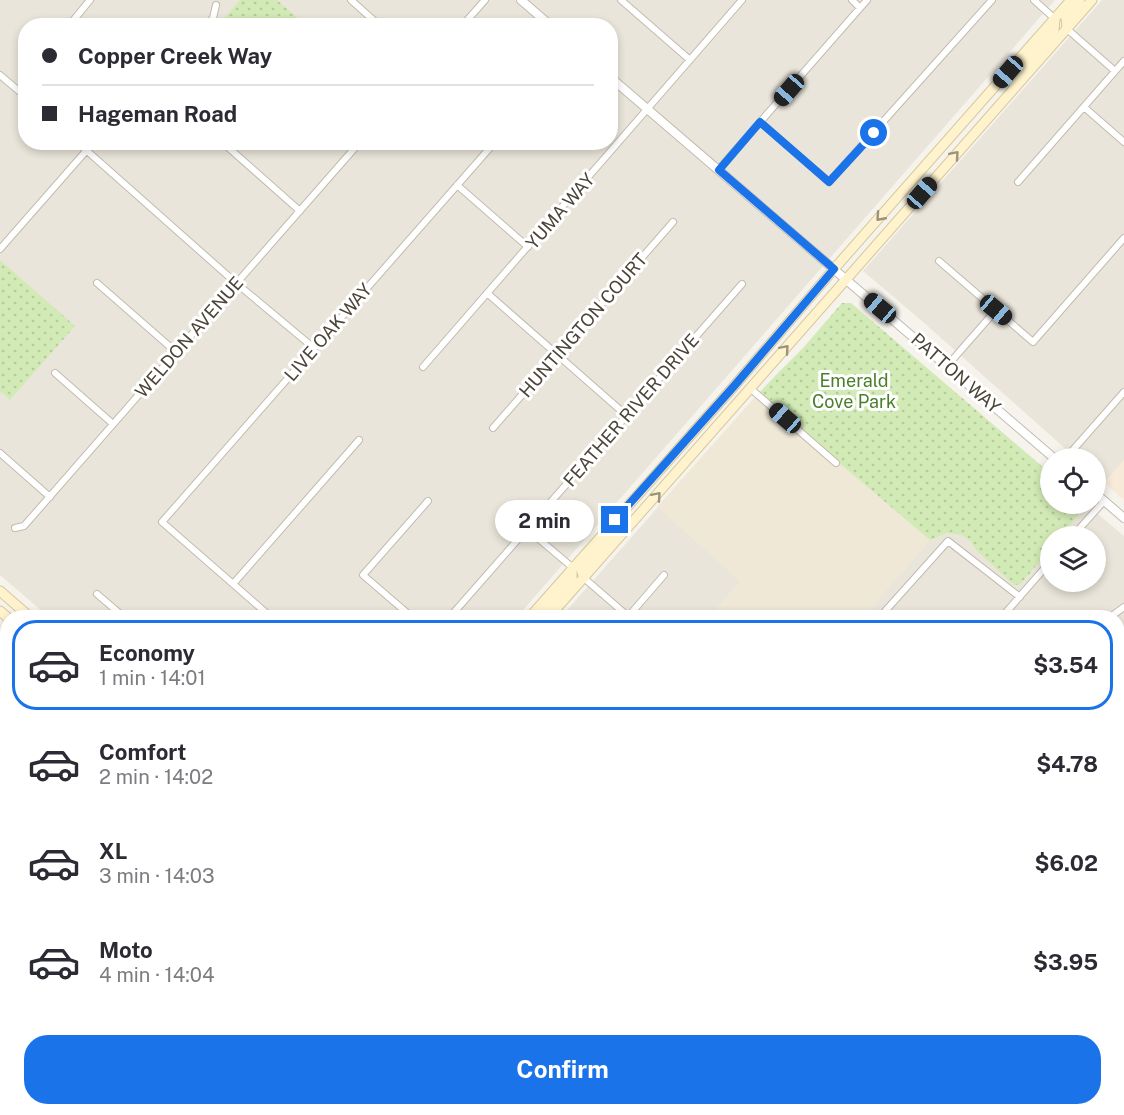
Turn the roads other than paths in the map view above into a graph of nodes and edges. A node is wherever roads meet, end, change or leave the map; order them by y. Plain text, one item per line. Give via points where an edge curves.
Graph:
1 (90, 0) edge
2 (351, 0) edge
3 (485, 0) edge
4 (521, 0) edge
5 (621, 0) edge
6 (742, 0) edge
7 (852, 0) edge
8 (867, 0) edge
9 (992, 0) edge
10 (1034, 0) edge
11 (1071, 0) edge
12 (1080, 0) edge
13 (1092, 0) edge
14 (216, 5) dead end
15 (860, 8) junction
16 (77, 18) edge
17 (213, 18) edge
18 (371, 18) edge
19 (469, 18) edge
20 (542, 18) edge
21 (1055, 19) junction
22 (1067, 29) junction
23 (690, 60) junction
24 (1124, 61) edge
25 (1115, 71) junction
26 (0, 75) edge
27 (618, 83) edge
28 (1014, 89) junction
29 (18, 91) edge
30 (1084, 107) junction
31 (647, 108) junction
32 (760, 122) junction
33 (618, 142) edge
34 (1124, 142) edge
35 (231, 150) edge
36 (353, 150) edge
37 (488, 150) edge
38 (611, 150) edge
39 (86, 151) joint
40 (719, 170) junction
41 (1018, 182) dead end
42 (457, 185) junction
43 (300, 210) junction
44 (673, 222) dead end
45 (1124, 238) edge
46 (528, 247) junction
47 (0, 249) edge
48 (939, 261) dead end
49 (834, 269) junction
50 (846, 279) junction
51 (97, 283) dead end
52 (236, 283) junction
53 (742, 284) dead end
54 (488, 293) junction
55 (996, 310) junction
56 (314, 348) junction
57 (176, 352) junction
58 (557, 354) junction
59 (947, 366) junction
60 (423, 367) dead end
61 (55, 373) dead end
62 (751, 389) junction
63 (1124, 392) edge
64 (627, 416) junction
65 (113, 424) junction
66 (493, 428) dead end
67 (359, 440) dead end
68 (1042, 448) edge
69 (1075, 448) edge
70 (0, 453) edge
71 (836, 463) dead end
72 (50, 497) junction
73 (429, 501) dead end
74 (1106, 503) edge
75 (1092, 514) edge
76 (1124, 518) edge
77 (615, 520) junction
78 (1082, 526) edge
79 (15, 528) dead end
80 (527, 529) junction
81 (573, 567) junction
82 (1040, 574) edge
83 (664, 575) dead end
84 (584, 578) junction
85 (233, 584) junction
86 (0, 591) edge
87 (97, 594) dead end
88 (1020, 597) junction
89 (22, 610) edge
90 (116, 610) edge
91 (263, 610) edge
92 (403, 610) edge
93 (456, 610) edge
94 (536, 610) edge
95 (547, 610) edge
96 (555, 610) edge
97 (619, 610) edge
98 (635, 610) edge
99 (886, 610) edge
100 (1008, 610) edge

1 - 16 street
2 - 18 street
3 - 19 street
4 - 20 street
5 - 23 street
6 - 23 street, YUMA WAY
7 - 15 street
8 - 15 street
9 - 32 street via 829,182
10 - 21 street
11 - 21 main road
12 - 22 main road via 1066,18
13 - 22 main road
14 - 17 street
15 - 32 street
21 - 28 main road via 1054,30 1019,70
21 -> 49 main road
22 - 25 street
22 - 28 main road
23 - 31 street, YUMA WAY
24 - 25 street
25 - 30 street
26 - 29 street
27 - 31 street, PATTON WAY
50 -> 28 main road
30 - 34 street
30 - 41 street
31 - 33 street, YUMA WAY
31 - 40 street, PATTON WAY
32 - 40 street
35 - 43 street
36 - 43 street, WELDON AVENUE
37 - 42 street, LIVE OAK WAY
38 - 46 street, YUMA WAY
39 - 47 street
39 - 52 street
40 - 49 street, PATTON WAY
42 - 46 street
42 - 56 street, LIVE OAK WAY
43 - 52 street, WELDON AVENUE
44 - 58 street, HUNTINGTON COURT
45 - 55 street via 1033,342
46 - 54 street, YUMA WAY
48 - 55 street
49 - 50 street, PATTON WAY
49 - 77 main road
50 - 59 street, PATTON WAY
62 -> 50 main road
51 - 57 street
52 - 56 street
52 - 57 street, WELDON AVENUE
53 - 64 street, FEATHER RIVER DRIVE
54 - 58 street
54 - 60 street, YUMA WAY
55 - 59 street
56 - 85 street, LIVE OAK WAY via 162,522
57 - 65 street, WELDON AVENUE
58 - 64 street
58 - 66 street, HUNTINGTON COURT
59 - 68 street, PATTON WAY
61 - 65 street
62 - 71 street
84 -> 62 main road
63 - 69 street
64 - 80 street, FEATHER RIVER DRIVE
65 - 72 street, WELDON AVENUE
67 - 85 street
70 - 72 street
72 - 79 street, WELDON AVENUE via 24,526
73 - 92 street via 363,575
74 - 76 street
75 - 78 street
77 - 81 main road
77 - 84 main road via 610,536 581,569
80 - 81 street
80 - 93 street, FEATHER RIVER DRIVE
81 - 94 main road
81 - 95 main road via 572,579
82 - 88 street
83 - 98 street
84 - 96 main road
84 - 97 street
85 - 91 street
86 - 89 main road
87 - 90 street
88 - 99 street via 948,541
88 - 100 street

